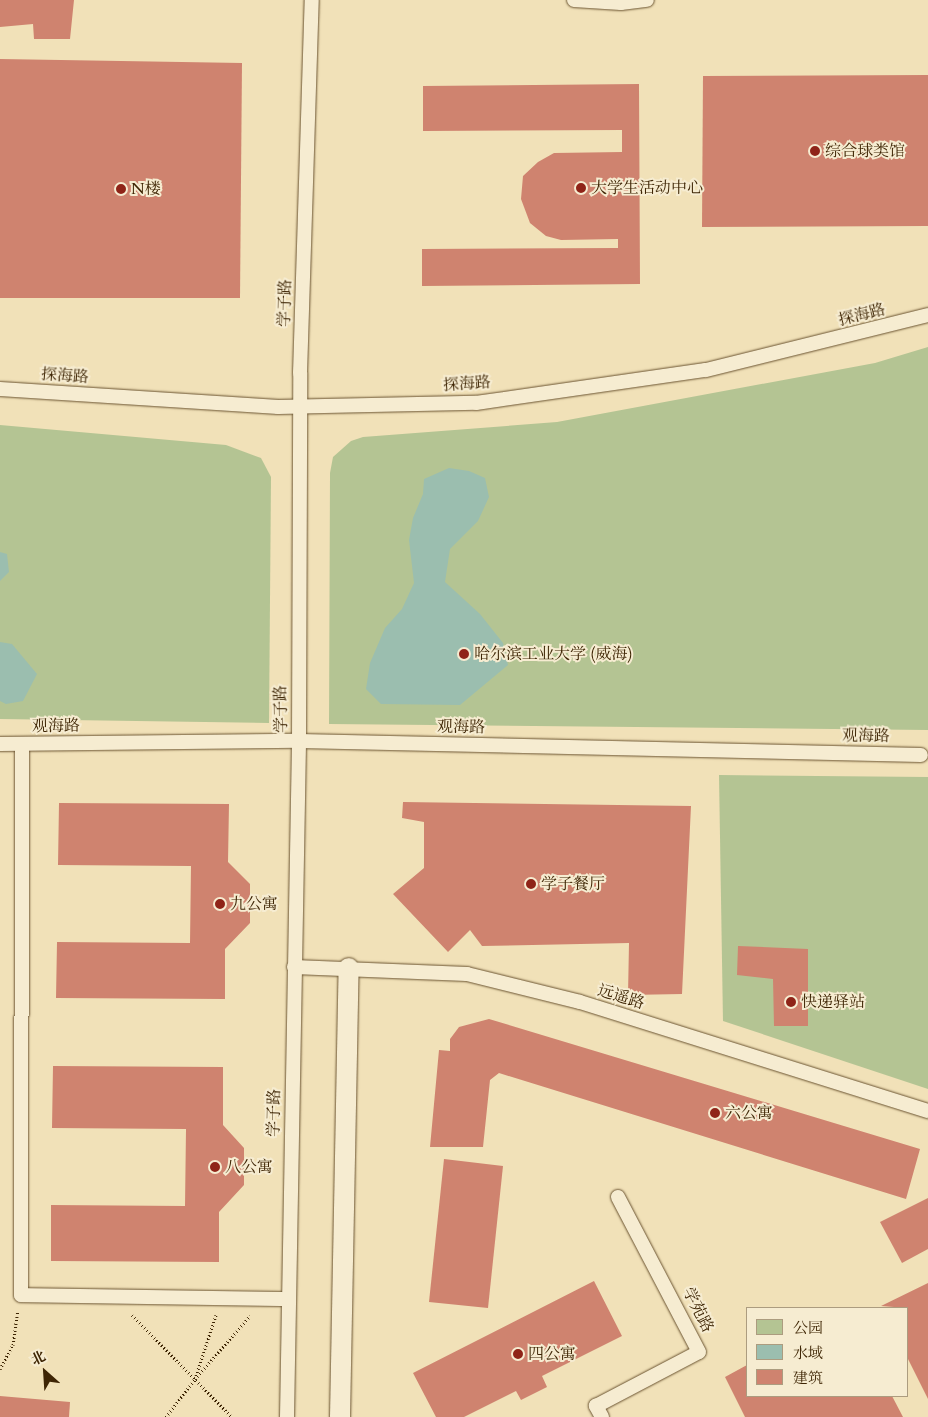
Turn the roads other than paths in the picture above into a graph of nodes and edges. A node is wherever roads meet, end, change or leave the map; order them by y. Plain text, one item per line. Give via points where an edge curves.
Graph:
1 (312, 0) edge
2 (574, 0) edge
3 (647, 0) edge
4 (928, 315) edge
5 (0, 389) edge
6 (302, 407) junction
7 (299, 741) junction
8 (0, 744) edge
9 (22, 744) junction
10 (921, 755) dead end
11 (294, 967) junction
12 (349, 968) junction
13 (928, 1111) edge
14 (618, 1197) dead end
15 (289, 1299) junction
16 (287, 1417) edge
17 (340, 1417) edge
18 (602, 1417) edge

1 - 6 lane, 学子路 via 300,373
2 - 3 lane via 621,3
4 - 6 lane, 探海路 via 706,370 476,403
5 - 6 lane, 探海路
6 - 7 lane, 学子路 via 299,440
7 - 9 lane, 观海路
7 - 10 lane, 观海路
7 - 11 lane, 学子路
8 - 9 lane, 观海路
9 - 15 lane via 21,1296
11 - 12 lane, 远遥路
11 - 15 lane, 学子路
12 - 13 lane, 远遥路 via 467,974 580,1002
12 - 17 street
14 - 18 lane, 学苑路 via 699,1352 596,1406
15 - 16 lane, 学子路

